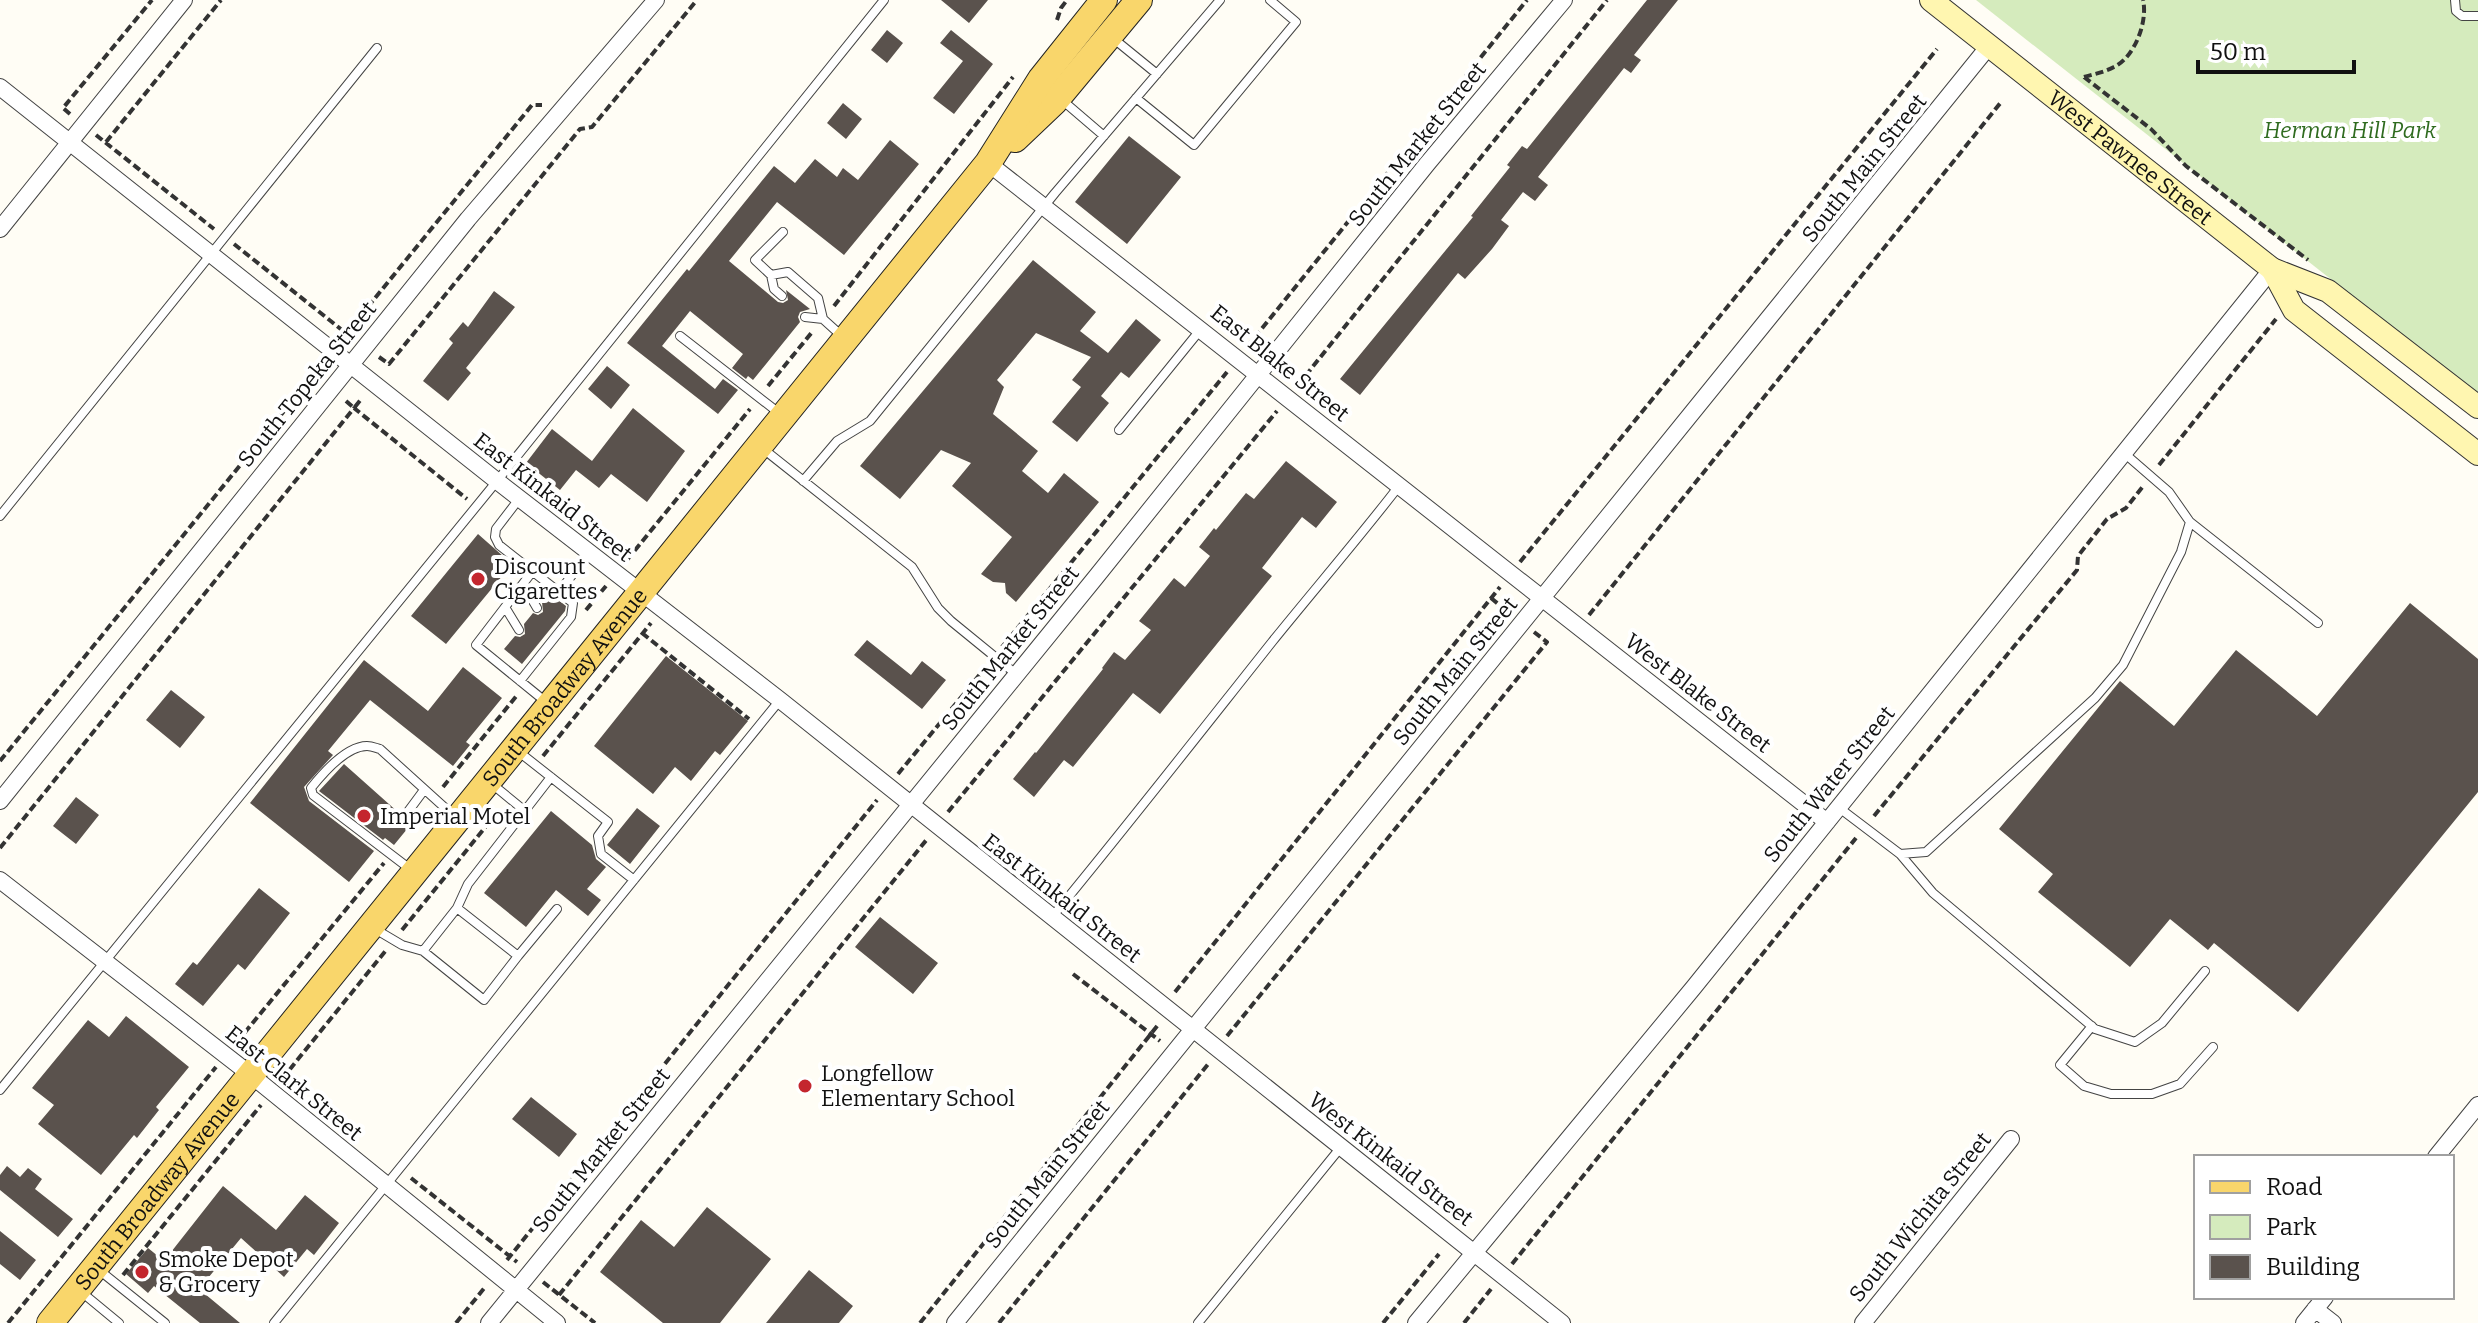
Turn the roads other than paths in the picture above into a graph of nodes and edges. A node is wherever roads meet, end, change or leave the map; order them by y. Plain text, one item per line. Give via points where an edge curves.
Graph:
1 (184, 0) edge
2 (656, 0) edge
3 (884, 0) edge
4 (1139, 0) edge
5 (1220, 0) edge
6 (1270, 0) edge
7 (1564, 0) edge
8 (1931, 0) edge
9 (2455, 0) edge
10 (1095, 3) edge
11 (2478, 16) edge
12 (1110, 35) junction
13 (1989, 46) junction
14 (377, 48) dead end
15 (1157, 74) junction
16 (0, 87) edge
17 (1058, 97) junction
18 (1136, 98) junction
19 (1104, 136) junction
20 (70, 142) junction
21 (988, 163) junction
22 (1044, 207) junction
23 (0, 229) edge
24 (783, 232) dead end
25 (212, 255) junction
26 (2272, 269) junction
27 (771, 275) junction
28 (782, 296) dead end
29 (805, 317) dead end
30 (823, 319) junction
31 (1201, 328) junction
32 (680, 336) dead end
33 (845, 338) junction
34 (351, 365) junction
35 (1258, 375) junction
36 (2478, 407) edge
37 (783, 416) junction
38 (1119, 430) dead end
39 (759, 446) junction
40 (2123, 453) junction
41 (2478, 454) edge
42 (497, 481) junction
43 (803, 481) junction
44 (1399, 486) junction
45 (519, 499) junction
46 (0, 516) edge
47 (2190, 522) junction
48 (589, 553) junction
49 (532, 572) junction
50 (523, 584) junction
51 (559, 592) junction
52 (640, 592) junction
53 (1542, 599) junction
54 (505, 607) junction
55 (537, 608) dead end
56 (2318, 623) dead end
57 (519, 630) dead end
58 (1016, 674) junction
59 (520, 681) junction
60 (780, 700) junction
61 (550, 705) junction
62 (525, 757) junction
63 (551, 777) junction
64 (499, 789) junction
65 (424, 790) junction
66 (0, 801) edge
67 (910, 806) junction
68 (1838, 807) junction
69 (525, 811) junction
70 (404, 817) dead end
71 (458, 819) junction
72 (1827, 822) junction
73 (1900, 854) junction
74 (414, 873) junction
75 (0, 880) edge
76 (634, 880) junction
77 (457, 908) junction
78 (557, 909) dead end
79 (1051, 917) junction
80 (370, 927) junction
81 (423, 951) junction
82 (518, 956) junction
83 (103, 961) junction
84 (2205, 971) dead end
85 (2092, 1026) junction
86 (1193, 1030) junction
87 (2213, 1047) dead end
88 (251, 1075) junction
89 (0, 1090) edge
90 (2478, 1105) edge
91 (2011, 1139) dead end
92 (1341, 1147) junction
93 (2438, 1155) edge
94 (386, 1185) junction
95 (1474, 1253) junction
96 (106, 1275) junction
97 (78, 1289) junction
98 (516, 1290) junction
99 (2320, 1303) edge
100 (50, 1323) edge
101 (119, 1323) edge
102 (165, 1323) edge
103 (274, 1323) edge
104 (489, 1323) edge
105 (557, 1323) edge
106 (955, 1323) edge
107 (1198, 1323) edge
108 (1416, 1323) edge
109 (1562, 1323) edge
110 (1863, 1323) edge
111 (2304, 1323) edge
112 (2333, 1323) edge

1 - 20 street
2 - 34 street, South Topeka Street
3 - 42 lane
4 - 12 main road, South Broadway Avenue
5 - 15 lane
6 - 18 lane via 1296,22 1194,145
7 - 35 street, South Market Street
8 - 13 main road, West Pawnee Street
9 - 11 lane via 2462,16
10 - 21 main road, South Broadway Avenue
12 - 15 lane
12 - 17 main road, South Broadway Avenue
13 - 26 main road, West Pawnee Street
13 - 53 street, South Main Street
14 - 25 lane
15 - 18 lane
16 - 20 street, East Kinkaid Street
17 - 19 lane
17 - 21 main road, South Broadway Avenue
18 - 19 lane
19 - 22 lane
20 - 23 street
20 - 25 street, East Kinkaid Street
21 - 22 street, East Blake Street
21 - 33 main road, South Broadway Avenue
22 - 31 street, East Blake Street
22 - 43 lane via 870,421 837,441
24 - 27 lane via 755,260
25 - 34 street, East Kinkaid Street
25 - 46 lane
26 - 36 main road, West Pawnee Street via 2328,291
26 - 40 street, South Water Street
26 - 41 main road, West Pawnee Street via 2294,310
27 - 28 lane
27 - 30 lane via 788,272 818,298
29 - 30 lane
30 - 33 lane
31 - 35 street, East Blake Street
31 - 38 lane
32 - 37 lane
33 - 37 main road, South Broadway Avenue
34 - 42 street, East Kinkaid Street
34 - 66 street, South Topeka Street
35 - 44 street, East Blake Street
35 - 58 street, South Market Street
37 - 39 main road, South Broadway Avenue
39 - 43 lane
39 - 52 main road, South Broadway Avenue
40 - 47 lane via 2169,492
40 - 68 street, South Water Street
42 - 45 street, East Kinkaid Street
42 - 83 lane
43 - 58 lane via 912,567 938,608
44 - 53 street, East Blake Street
44 - 79 lane
45 - 48 street, East Kinkaid Street
45 - 49 lane via 495,537
47 - 56 lane
47 - 73 lane via 2181,552 2123,665 2095,698 1926,852
48 - 51 lane
48 - 52 street, East Kinkaid Street
49 - 50 lane
49 - 51 lane
50 - 54 lane
50 - 55 lane
51 - 59 lane via 573,603 571,617 535,655
52 - 60 street, East Kinkaid Street
52 - 61 main road, South Broadway Avenue
53 - 72 street, West Blake Street
53 - 86 street, South Main Street
54 - 57 lane
54 - 59 lane via 476,645
58 - 67 street, South Market Street
59 - 61 lane
60 - 67 street, East Kinkaid Street
60 - 76 lane
61 - 62 main road, South Broadway Avenue
62 - 63 lane
62 - 64 main road, South Broadway Avenue
63 - 69 lane
63 - 76 lane via 608,822 598,836 601,854
64 - 69 lane
64 - 71 main road, South Broadway Avenue
65 - 70 lane
65 - 71 lane
65 - 74 lane via 380,749 366,746 344,755 311,788 313,795 383,842
67 - 79 street, East Kinkaid Street
67 - 98 street, South Market Street
68 - 72 street, South Water Street
68 - 73 lane
69 - 77 lane via 468,884
71 - 74 main road, South Broadway Avenue
72 - 95 street, South Water Street
73 - 85 lane via 1933,893
74 - 80 main road, South Broadway Avenue
75 - 83 street, East Clark Street
76 - 94 lane
77 - 81 lane
77 - 82 lane
78 - 82 lane
79 - 86 street, East Kinkaid Street
80 - 81 lane
80 - 88 main road, South Broadway Avenue
81 - 82 lane via 484,1000
83 - 88 street, East Clark Street
83 - 89 lane
84 - 85 lane via 2162,1023 2135,1042
85 - 87 lane via 2060,1065 2084,1086 2111,1094 2152,1094 2180,1084
86 - 92 street, West Kinkaid Street
86 - 106 street, South Main Street
88 - 94 street, East Clark Street
88 - 96 main road, South Broadway Avenue
90 - 93 street
91 - 110 street, South Wichita Street
92 - 95 street, West Kinkaid Street
92 - 107 lane
94 - 98 street, East Clark Street
94 - 103 lane
95 - 108 street, South Water Street
95 - 109 street, West Kinkaid Street
96 - 97 main road, South Broadway Avenue
96 - 102 lane
97 - 100 main road, South Broadway Avenue
97 - 101 lane
98 - 104 street, South Market Street
98 - 105 street, East Clark Street
99 - 111 street
99 - 112 street

